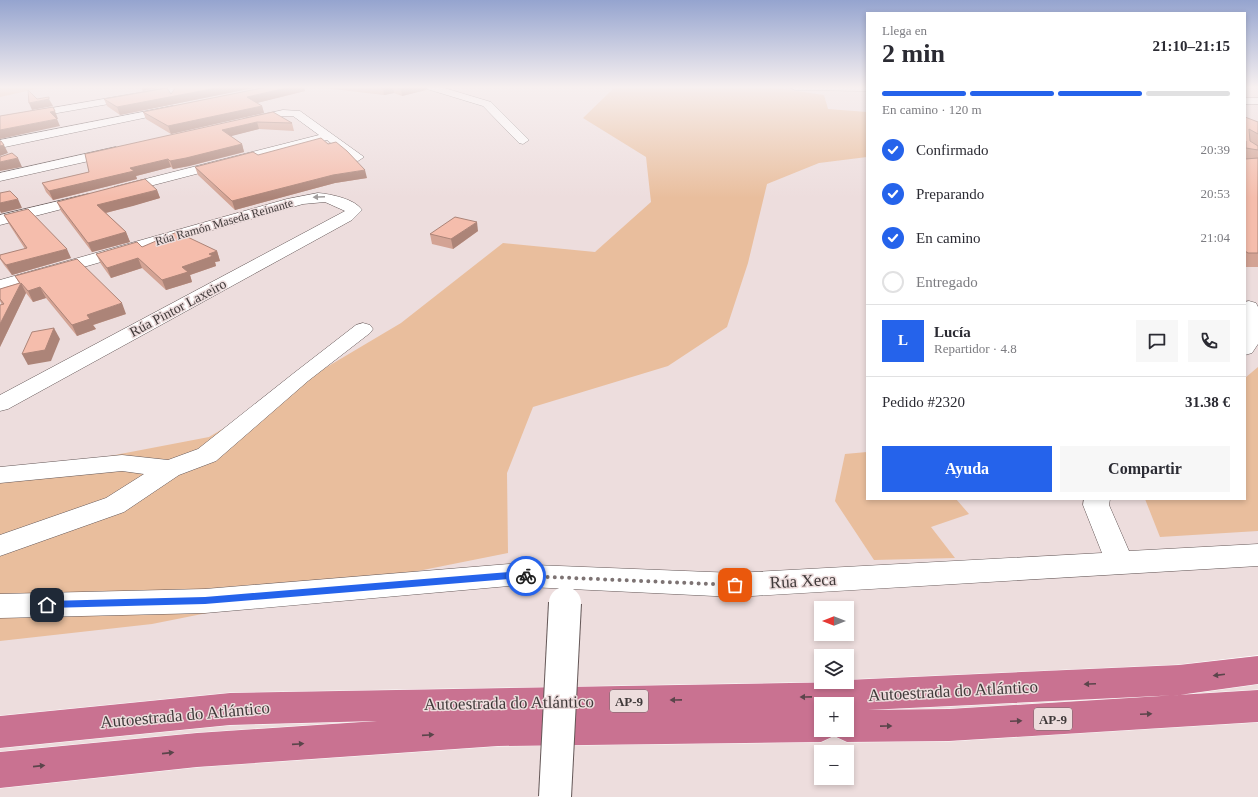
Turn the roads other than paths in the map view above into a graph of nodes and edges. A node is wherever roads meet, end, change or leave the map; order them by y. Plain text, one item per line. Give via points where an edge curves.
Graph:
1 (100, 124) edge
2 (313, 124) edge
3 (507, 124) edge
4 (92, 126) junction
5 (329, 136) junction
6 (523, 140) dead end
7 (0, 144) edge
8 (130, 147) edge
9 (28, 151) dead end
10 (358, 157) dead end
11 (0, 177) edge
12 (355, 210) joint
13 (0, 220) edge
14 (0, 286) edge
15 (1251, 305) edge
16 (363, 329) dead end
17 (1246, 347) edge
18 (0, 404) edge
19 (170, 469) junction
20 (0, 475) edge
21 (1097, 500) edge
22 (0, 546) edge
23 (1258, 555) edge
24 (1120, 562) junction
25 (565, 590) junction
26 (0, 606) edge
27 (1258, 670) edge
28 (1258, 706) edge
29 (814, 726) edge
30 (854, 726) edge
31 (0, 732) edge
32 (0, 770) edge
33 (556, 797) edge

1 - 4 street
2 - 5 street
3 - 6 street
4 - 7 street
4 - 9 street
5 - 10 street
5 - 13 street
8 - 11 street
12 -> 14 street, Rúa Ramón Maseda Reinante via 331,197 315,197
12 - 18 street, Rúa Pintor Laxeiro via 347,217
15 - 17 street via 1256,332
16 - 19 street via 207,455
19 - 20 street via 122,463
19 - 22 street via 115,505
21 - 24 street via 1096,505
23 - 24 street, Rúa Xeca
24 - 25 street, Rúa Xeca via 735,585
25 - 26 street, Rúa Xeca via 509,576 205,601
25 - 33 street, bridge
27 -> 31 highway, Autoestrada do Atlántico / AP-9 via 1179,680 834,696 230,709
30 -> 28 highway, Autoestrada do Atlántico / AP-9 via 949,725
32 -> 29 highway, Autoestrada do Atlántico / AP-9 via 197,750 498,730

